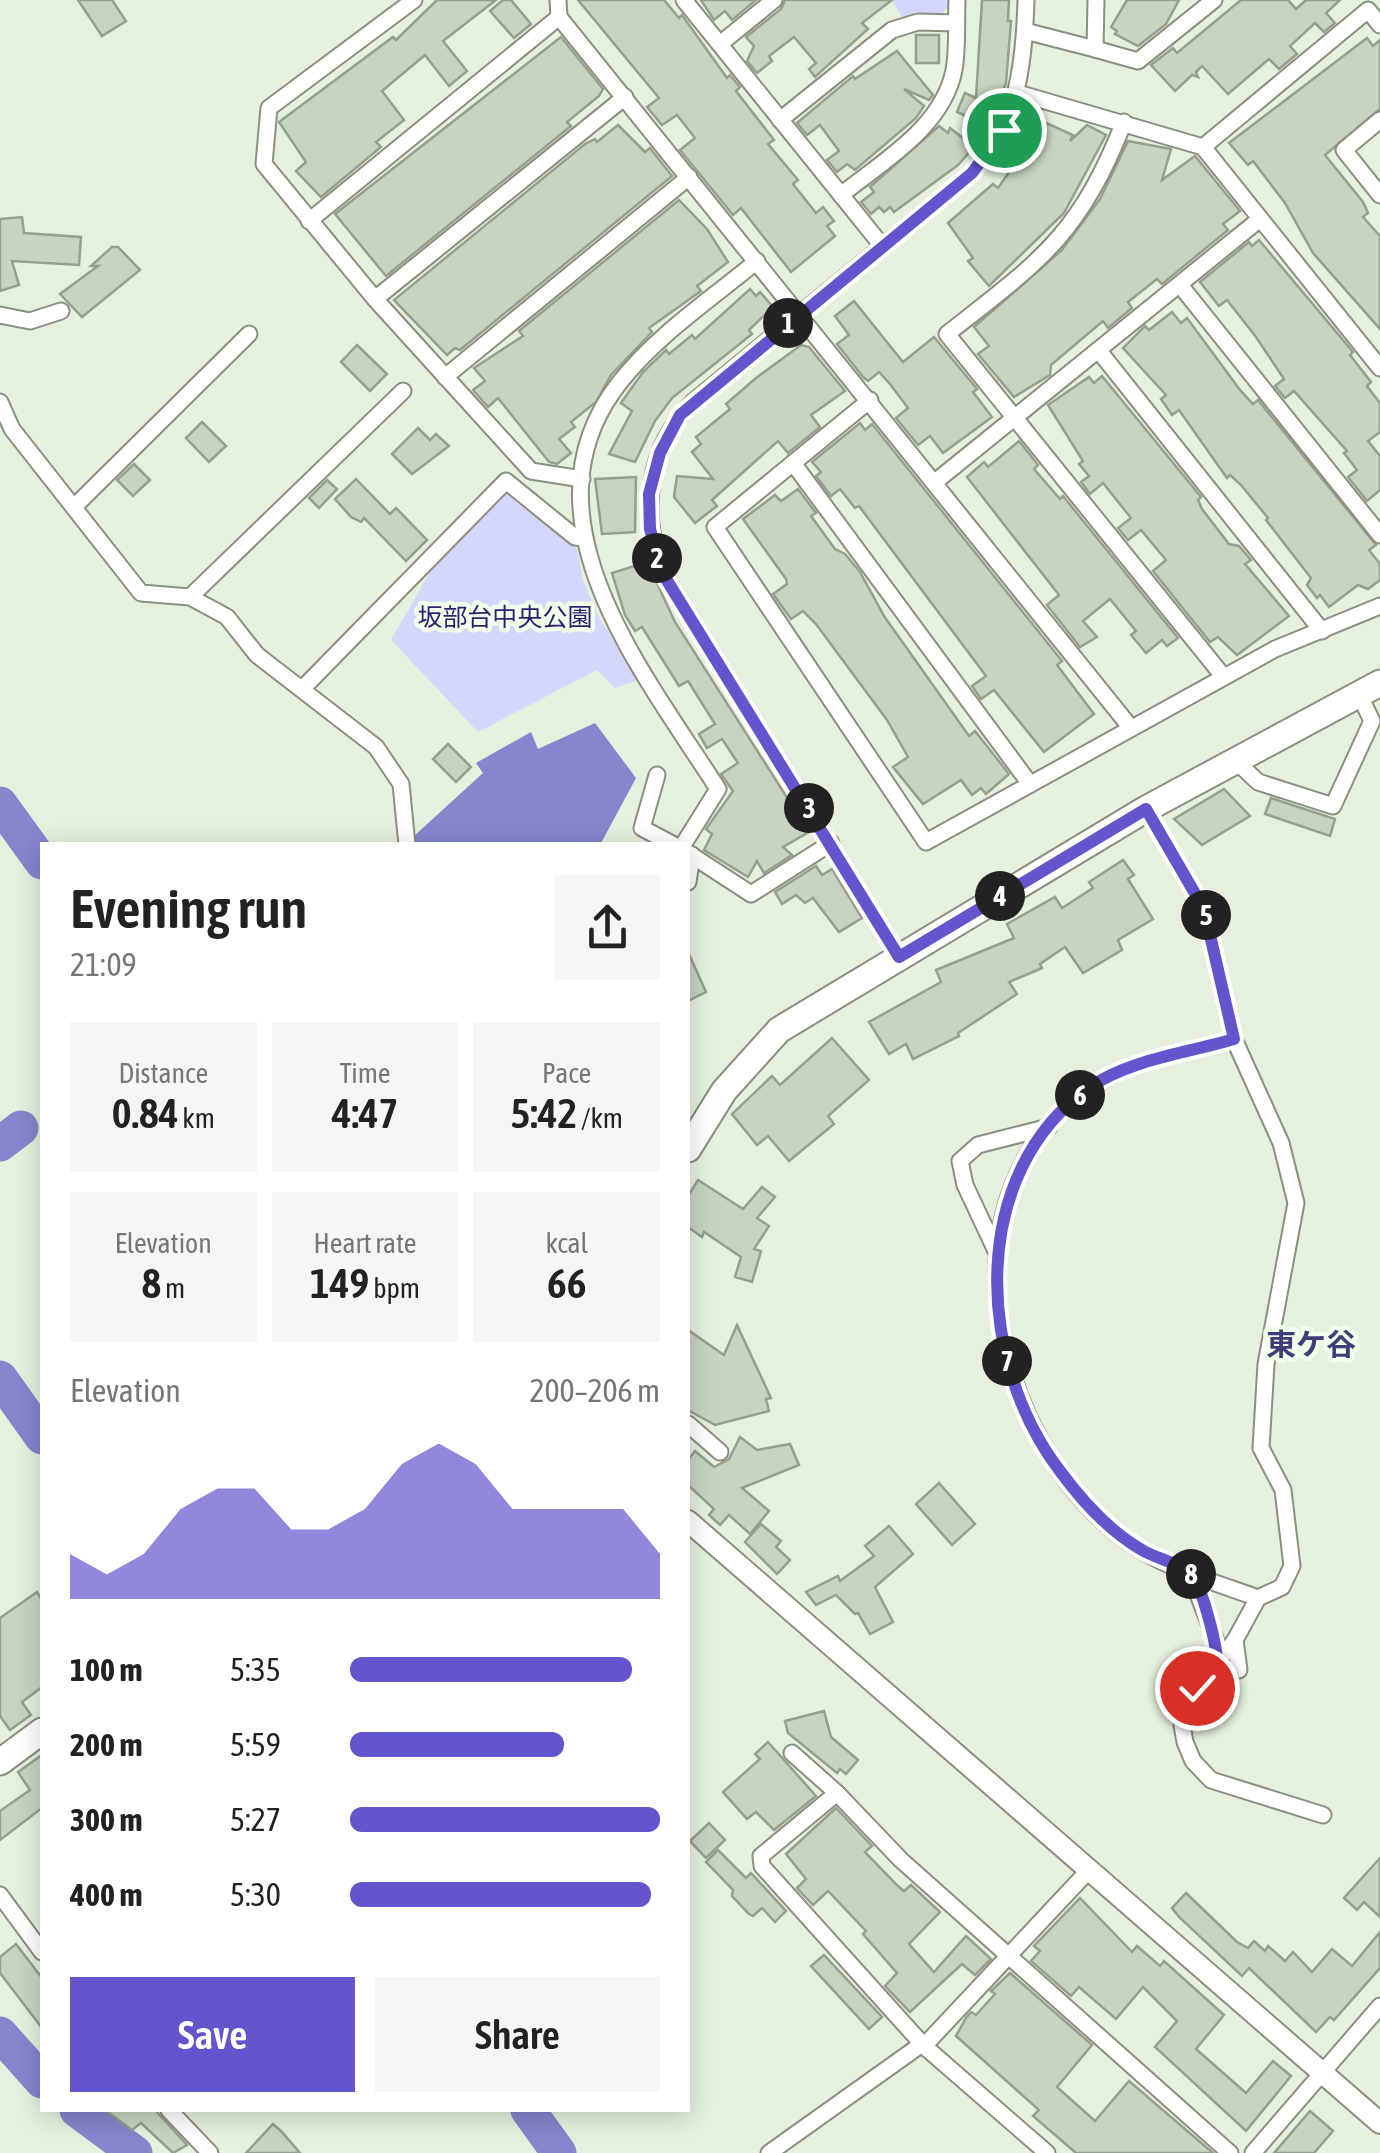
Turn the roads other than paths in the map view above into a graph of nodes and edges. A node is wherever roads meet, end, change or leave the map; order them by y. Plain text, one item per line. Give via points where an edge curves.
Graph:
1 (414, 0) edge
2 (684, 0) edge
3 (774, 0) edge
4 (957, 0) edge
5 (1026, 0) edge
6 (1096, 0) edge
7 (1214, 0) edge
8 (1363, 5) edge
9 (558, 8) edge
10 (956, 23) junction
11 (1380, 25) edge
12 (1025, 31) junction
13 (720, 44) junction
14 (1095, 49) junction
15 (1018, 93) junction
16 (625, 97) junction
17 (780, 120) junction
18 (1380, 120) edge
19 (1124, 122) junction
20 (1203, 147) junction
21 (689, 178) junction
22 (842, 195) junction
23 (1380, 195) edge
24 (1260, 219) junction
25 (309, 220) junction
26 (882, 247) junction
27 (757, 261) junction
28 (1180, 285) junction
29 (375, 299) junction
30 (61, 311) dead end
31 (800, 313) junction
32 (0, 315) edge
33 (249, 334) dead end
34 (1099, 351) junction
35 (1380, 368) edge
36 (445, 377) junction
37 (403, 390) dead end
38 (870, 400) junction
39 (0, 402) edge
40 (1014, 418) junction
41 (794, 463) junction
42 (582, 479) junction
43 (935, 482) junction
44 (75, 506) junction
45 (1380, 535) edge
46 (585, 538) junction
47 (190, 597) junction
48 (1380, 606) edge
49 (1322, 631) junction
50 (1223, 676) junction
51 (304, 687) junction
52 (1370, 688) edge
53 (1131, 728) junction
54 (1236, 760) junction
55 (657, 775) dead end
56 (1030, 784) junction
57 (1146, 809) junction
58 (407, 842) edge
59 (668, 842) edge
60 (831, 843) junction
61 (690, 847) edge
62 (690, 852) edge
63 (899, 957) junction
64 (1234, 1039) junction
65 (1049, 1127) junction
66 (690, 1147) edge
67 (999, 1260) junction
68 (690, 1426) edge
69 (720, 1452) dead end
70 (690, 1523) edge
71 (1190, 1574) junction
72 (1258, 1598) junction
73 (1234, 1640) junction
74 (1217, 1660) junction
75 (1238, 1670) dead end
76 (40, 1732) edge
77 (792, 1753) dead end
78 (0, 1762) edge
79 (837, 1793) junction
80 (1322, 1815) dead end
81 (1090, 1869) junction
82 (0, 1894) edge
83 (40, 1949) edge
84 (1008, 1957) junction
85 (1380, 2006) edge
86 (923, 2045) junction
87 (1324, 2073) junction
88 (171, 2112) edge
89 (1380, 2123) edge
90 (210, 2153) edge
91 (769, 2153) edge
92 (1047, 2153) edge
93 (1230, 2153) edge
94 (1253, 2153) edge

1 - 25 street via 269,108 264,164
2 - 13 street
3 - 13 street
4 - 10 street
5 - 12 street
6 - 14 street
7 - 14 street via 1138,61
8 - 11 street
8 - 20 street
9 - 16 street
9 - 25 street
10 - 17 street via 918,22 892,30
10 - 22 street via 951,82 937,111
12 - 14 street
12 - 15 street
13 - 17 street
15 - 19 street
15 - 26 street via 1004,130 972,173
16 - 21 street
16 - 29 street
17 - 22 street
18 - 23 street via 1344,150
19 - 20 street
19 - 40 street via 1075,222 1048,253 947,334
20 - 24 street
21 - 27 street
21 - 36 street
22 - 26 street
24 - 28 street
24 - 35 street
25 - 29 street
26 - 31 street
27 - 31 street
27 - 42 street via 645,354 617,386 593,434
28 - 34 street
28 - 45 street
29 - 36 street
30 - 32 street via 30,322
31 - 38 street
31 - 60 street via 680,415 652,474 648,510 663,574
33 - 44 street
34 - 40 street
34 - 49 street
36 - 42 street via 532,471
37 - 47 street
38 - 41 street
38 - 43 street
39 - 44 street via 12,429
40 - 43 street
40 - 50 street
41 - 56 street
41 - 56 street via 715,527 926,842
42 - 46 street
43 - 53 street
44 - 47 street via 141,593
46 - 51 street via 575,538 506,481
46 - 61 street via 605,607 718,789
47 - 51 street via 228,617 257,655
48 - 49 street
49 - 50 street
50 - 53 street
51 - 58 street via 389,761 401,784
52 - 54 main road
52 - 54 street via 1372,721 1333,806 1258,782
53 - 56 street
54 - 57 main road
55 - 59 street via 642,828
57 - 63 main road
57 - 64 street via 1204,909
60 - 62 street via 751,894
60 - 63 street
63 - 66 main road via 779,1030 724,1091
64 - 65 street via 1109,1077
64 - 72 street via 1276,1128 1296,1202 1267,1353 1261,1448 1282,1490 1292,1566 1282,1587
65 - 67 street via 1006,1202
65 - 67 street via 978,1145 960,1161
67 - 71 street via 1007,1361 1040,1442 1110,1527
68 - 69 street
70 - 81 street
71 - 72 street
71 - 74 street
72 - 73 street
73 - 74 street
73 - 75 street
74 - 80 street via 1184,1708 1194,1761 1222,1785
76 - 78 main road
77 - 79 street
79 - 84 street
79 - 86 street via 762,1856 762,1866
81 - 84 street
81 - 87 street
82 - 83 street
84 - 86 street
84 - 93 street
85 - 87 street
86 - 91 street
86 - 92 street
87 - 89 street
87 - 94 street
88 - 90 street

